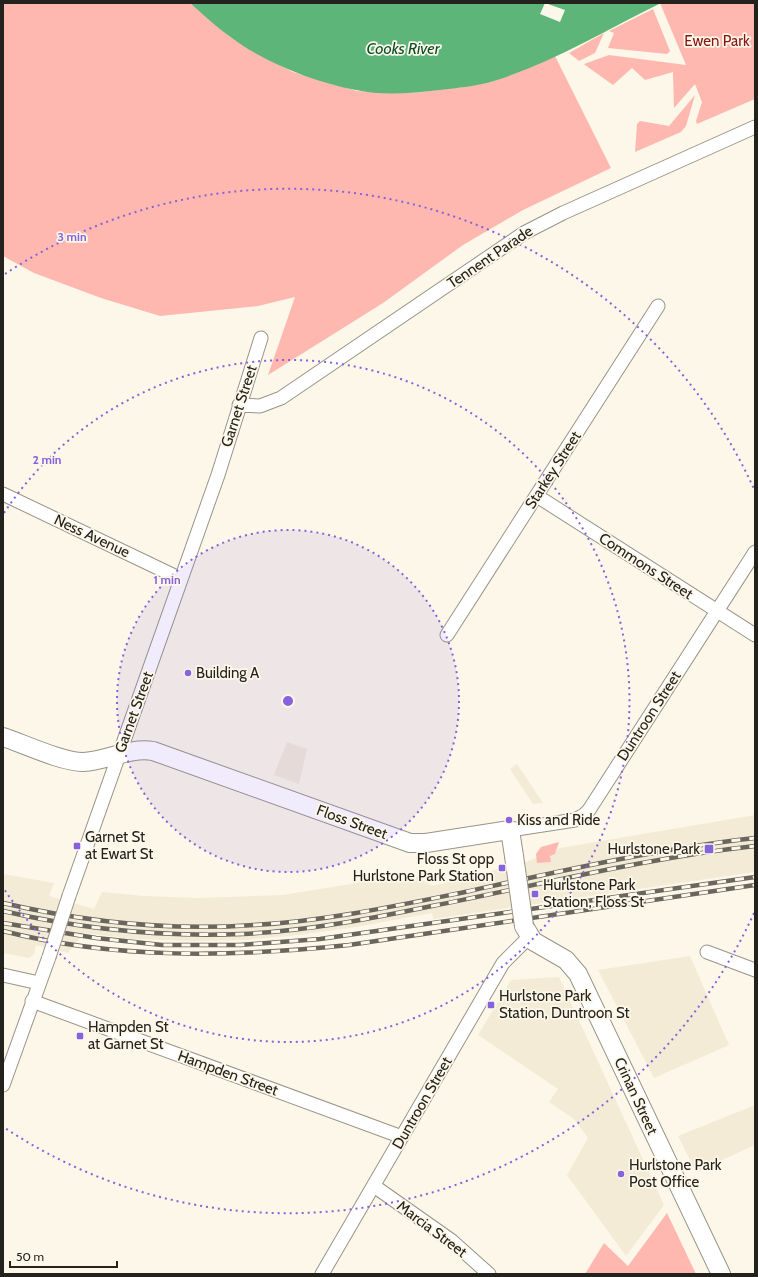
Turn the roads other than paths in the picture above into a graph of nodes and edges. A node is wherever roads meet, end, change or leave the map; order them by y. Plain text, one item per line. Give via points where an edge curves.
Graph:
1 (755, 127) edge
2 (658, 306) dead end
3 (261, 338) dead end
4 (239, 405) junction
5 (3, 494) edge
6 (537, 496) junction
7 (755, 552) edge
8 (181, 578) junction
9 (717, 611) junction
10 (447, 635) dead end
11 (755, 635) edge
12 (3, 737) edge
13 (118, 755) junction
14 (510, 830) junction
15 (527, 932) junction
16 (707, 952) dead end
17 (755, 970) edge
18 (3, 975) edge
19 (39, 983) junction
20 (32, 1001) junction
21 (3, 1085) edge
22 (402, 1137) junction
23 (374, 1186) junction
24 (322, 1274) edge
25 (489, 1274) edge
26 (721, 1274) edge

1 - 4 street, Tennent Parade via 540,224 281,398 260,406
2 - 6 street, Starkey Street
3 - 4 street, Garnet Street
4 - 8 street, Garnet Street via 218,475
5 - 8 street, Ness Avenue
6 - 9 street, Commons Street
6 - 10 street, Starkey Street
7 - 9 street, Duntroon Street
8 - 13 street, Garnet Street
9 - 11 street, Commons Street
9 - 14 street, Duntroon Street via 584,815 575,820
12 - 13 street, Floss Street via 83,762
13 - 14 street, Floss Street via 138,750 153,751 415,844
13 - 19 street, Garnet Street, bridge
14 - 15 street, bridge
15 - 22 street, Duntroon Street via 503,963
15 - 26 street, Crinan Street via 538,945 566,960 578,974
16 - 17 street
18 - 19 street
19 - 20 street, Garnet Street
20 - 21 street, Garnet Street
20 - 22 street, Hampden Street
22 - 23 street, Duntroon Street
23 - 24 street, Duntroon Street
23 - 25 street, Marcia Street via 452,1241

